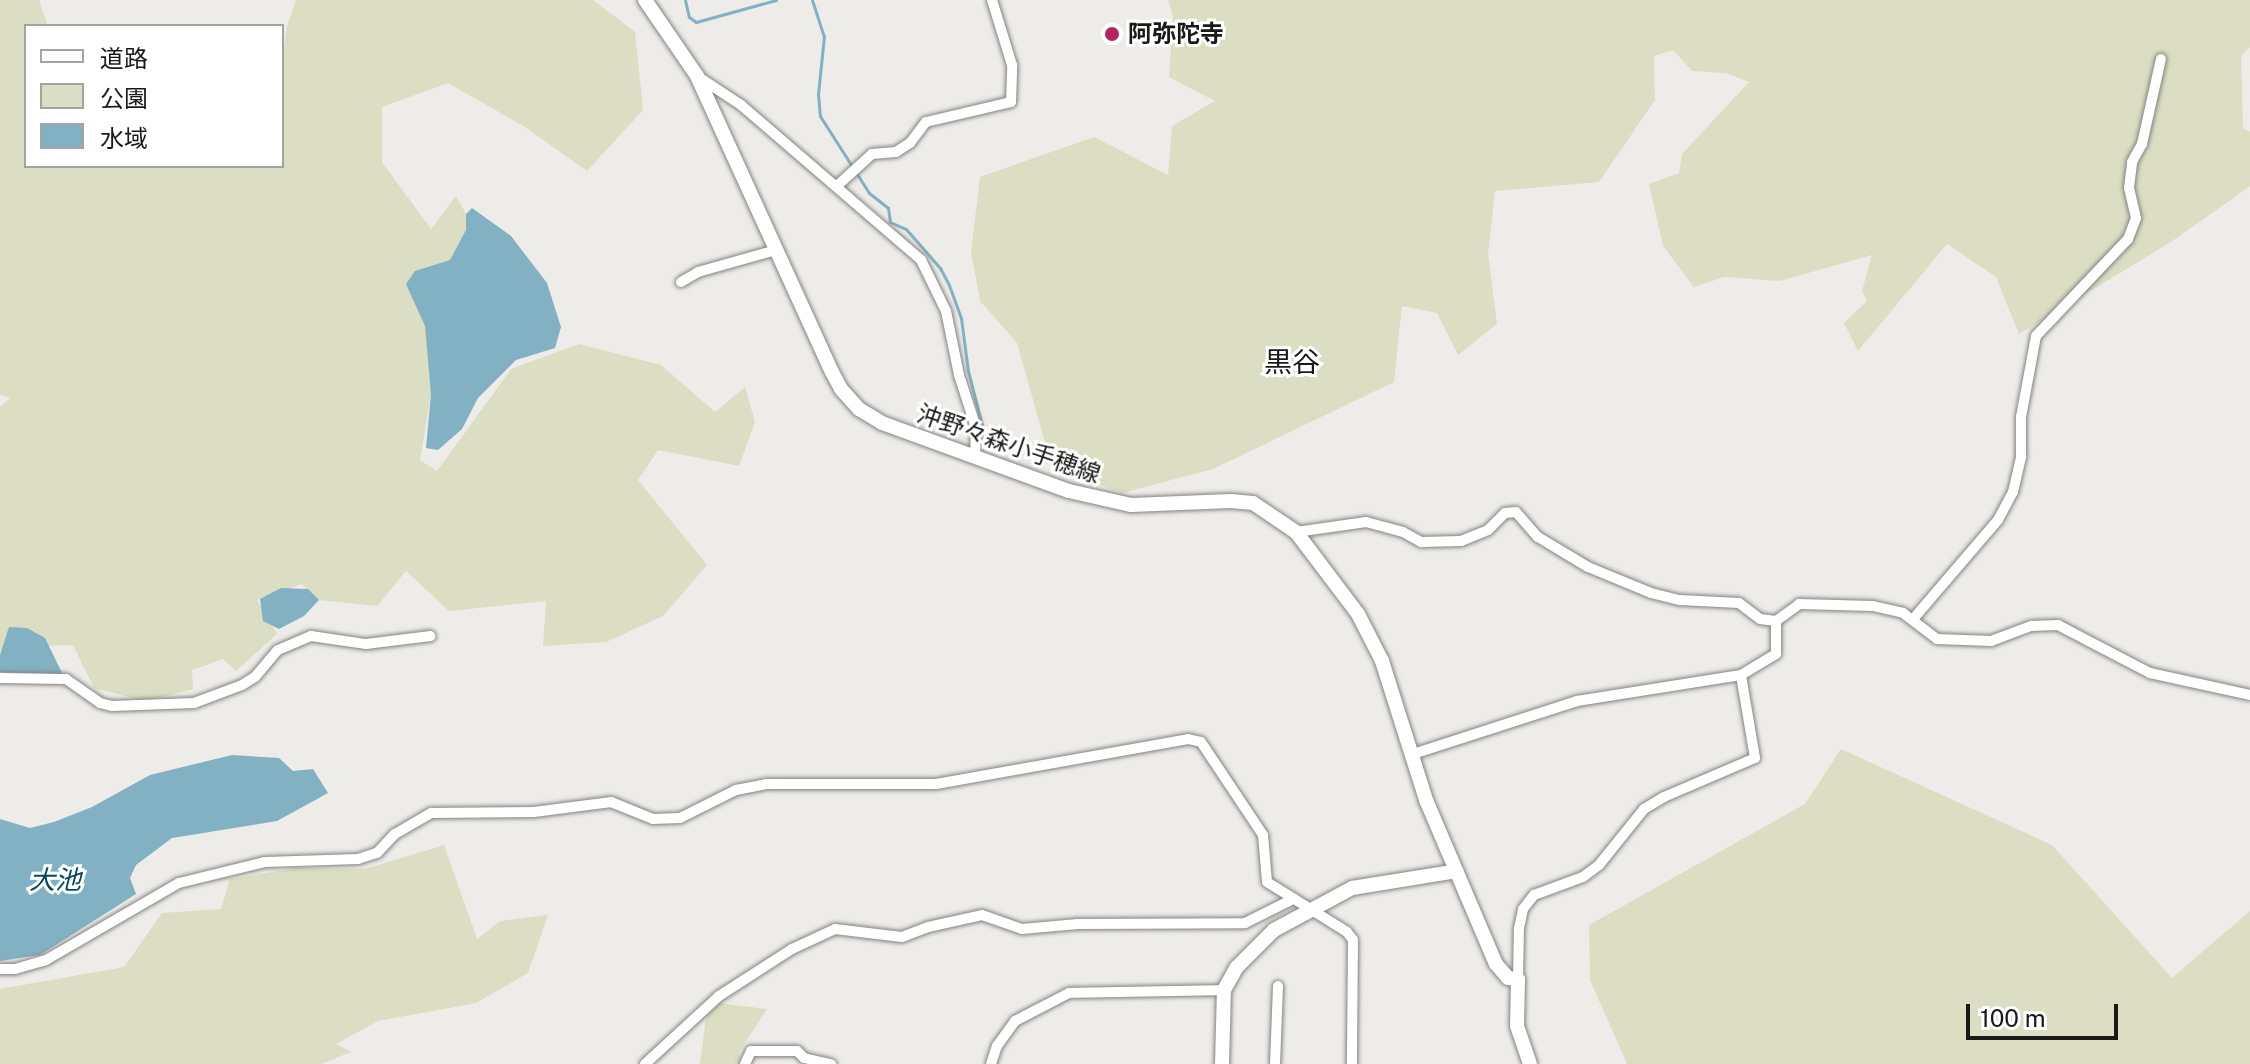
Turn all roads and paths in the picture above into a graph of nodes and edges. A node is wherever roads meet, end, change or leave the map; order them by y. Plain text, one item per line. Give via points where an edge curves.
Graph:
1 (645, 0) edge
2 (992, 0) edge
3 (2161, 59) dead end
4 (697, 76) junction
5 (838, 185) junction
6 (776, 250) junction
7 (681, 282) dead end
8 (975, 457) junction
9 (1296, 532) junction
10 (1914, 618) junction
11 (1776, 621) junction
12 (431, 636) dead end
13 (1741, 675) junction
14 (0, 678) edge
15 (2250, 695) edge
16 (1410, 755) junction
17 (1457, 871) junction
18 (1291, 900) junction
19 (1311, 910) junction
20 (0, 969) edge
21 (1518, 979) junction
22 (1278, 986) dead end
23 (1224, 990) junction
24 (804, 1061) edge
25 (645, 1064) edge
26 (745, 1064) edge
27 (831, 1064) edge
28 (991, 1064) edge
29 (1222, 1064) edge
30 (1275, 1064) edge
31 (1352, 1064) edge
32 (1530, 1064) edge

1 - 4 main road, 沖野々森小手穂線
2 - 5 street via 1012,65 1011,102 926,122 910,143 896,152 872,154
3 - 10 street via 2142,144 2132,162 2129,188 2136,218 2128,239 2036,336 2013,492 1998,520
4 - 5 street
4 - 6 main road, 沖野々森小手穂線
5 - 8 street via 921,260 933,281 946,311 976,428
6 - 7 street via 698,272
6 - 8 main road, 沖野々森小手穂線 via 832,372 859,409 882,423
8 - 9 main road, 沖野々森小手穂線 via 1069,491 1131,505 1253,503
9 - 11 street via 1366,522 1421,542 1461,541 1488,530 1505,513 1516,512 1538,537 1588,567 1651,593 1739,603 1760,619
9 - 16 main road, 沖野々森小手穂線 via 1370,636
10 - 11 street via 1873,606 1799,604
10 - 15 street via 1937,639 1971,642 1991,641 2031,626 2058,625 2150,673
11 - 13 street via 1776,654
12 - 14 street via 366,644 311,636 278,650 242,685 194,703 112,706 66,679
13 - 16 street via 1577,701
13 - 21 street via 1755,758 1644,809 1599,865 1583,877 1534,895 1523,909 1519,928
16 - 17 main road, 沖野々森小手穂線
17 - 19 main road via 1352,888
17 - 21 main road, 沖野々森小手穂線 via 1501,972
18 - 19 street
18 - 20 street via 1265,879 1265,839 1249,810 1201,742 1188,739 953,782 766,784 736,790 680,818 653,819 611,802 534,812 431,813 395,834 377,853 358,859 265,862 179,883 46,960
18 - 25 street via 1245,923 1022,929 982,915 902,937 835,929 792,949 719,996
19 - 23 main road via 1274,930 1237,967
19 - 31 street via 1353,940
21 - 32 main road via 1517,1026
22 - 30 street
23 - 28 street via 1069,993 1015,1021 1001,1037
23 - 29 main road
24 - 26 street via 797,1051 751,1051
24 - 27 street

